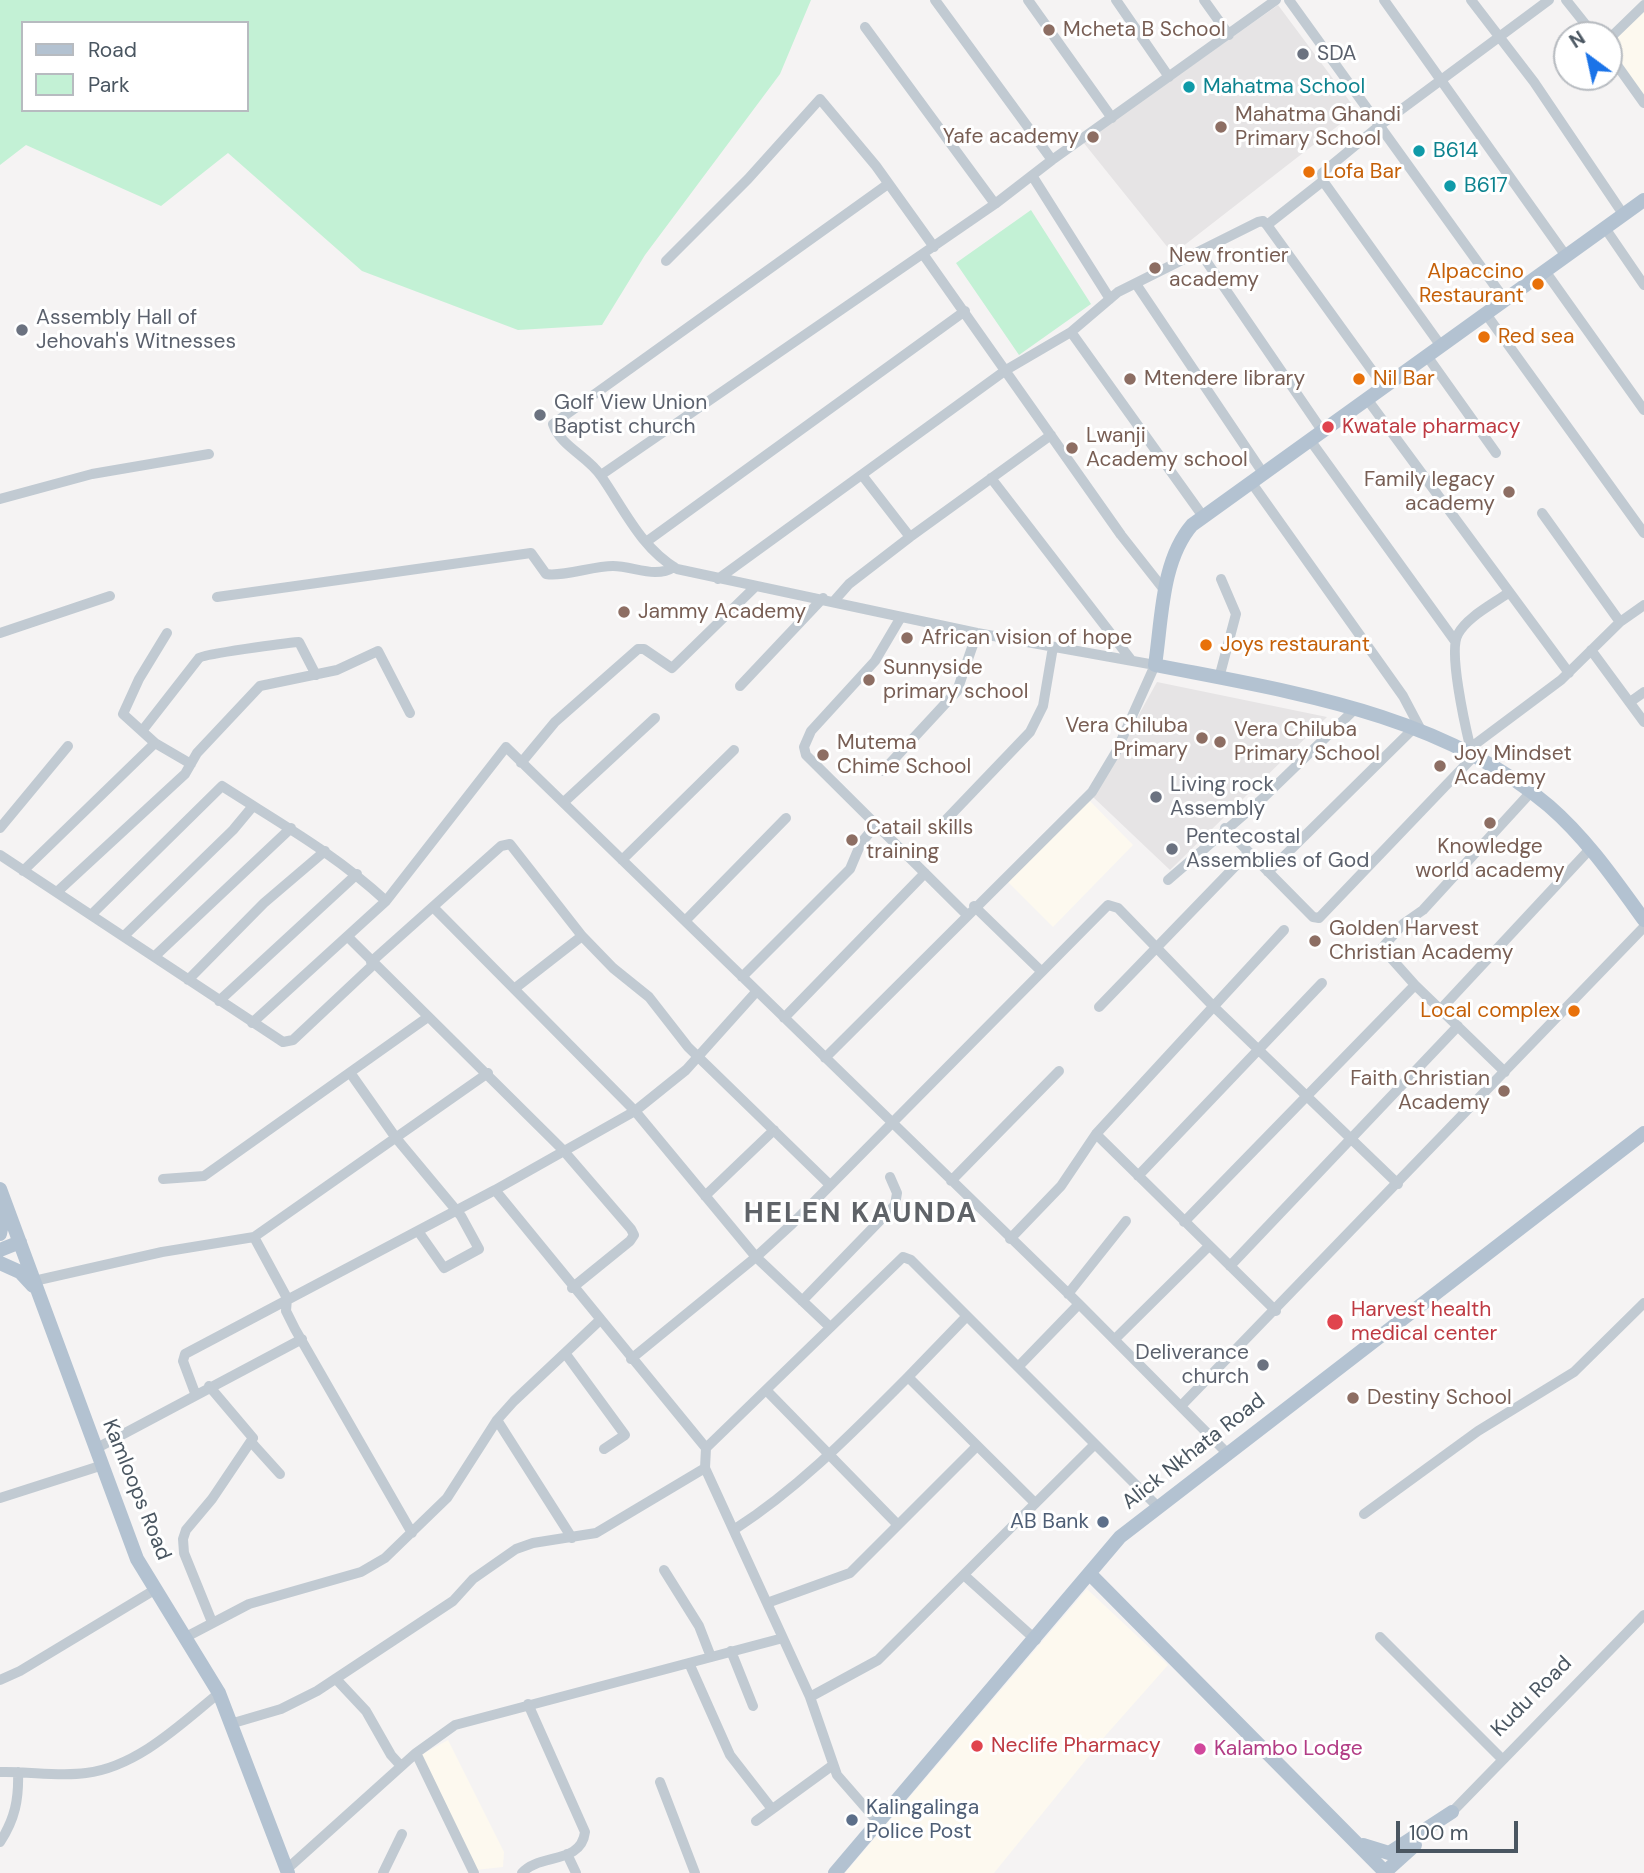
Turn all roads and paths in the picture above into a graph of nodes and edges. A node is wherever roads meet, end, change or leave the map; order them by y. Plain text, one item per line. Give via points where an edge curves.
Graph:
1 (935, 0) edge
2 (1028, 0) edge
3 (1116, 0) edge
4 (1204, 0) edge
5 (1276, 0) edge
6 (1289, 0) edge
7 (1384, 0) edge
8 (1471, 0) edge
9 (1549, 0) edge
10 (1566, 0) edge
11 (1644, 5) edge
12 (1583, 21) edge
13 (1623, 26) edge
14 (865, 27) dead end
15 (1228, 34) junction
16 (1499, 39) junction
17 (1623, 74) edge
18 (1169, 77) junction
19 (1442, 80) junction
20 (1644, 103) edge
21 (1112, 118) junction
22 (1379, 126) junction
23 (1052, 160) junction
24 (1032, 177) junction
25 (1323, 181) junction
26 (888, 184) junction
27 (1644, 200) edge
28 (995, 204) junction
29 (1623, 215) junction
30 (1267, 225) junction
31 (1605, 228) junction
32 (934, 247) junction
33 (1200, 252) junction
34 (922, 254) junction
35 (1566, 256) junction
36 (666, 261) dead end
37 (1545, 271) junction
38 (1136, 284) junction
39 (1644, 285) edge
40 (1110, 299) junction
41 (1505, 300) junction
42 (965, 312) junction
43 (1486, 314) junction
44 (1071, 332) junction
45 (1441, 346) junction
46 (1427, 356) junction
47 (1006, 370) junction
48 (1384, 387) junction
49 (1367, 399) junction
50 (1644, 410) edge
51 (1323, 432) junction
52 (1051, 435) junction
53 (1310, 440) junction
54 (1496, 453) dead end
55 (209, 454) dead end
56 (1263, 473) junction
57 (601, 475) junction
58 (862, 475) junction
59 (991, 478) junction
60 (1251, 482) junction
61 (0, 499) edge
62 (1542, 513) dead end
63 (1202, 516) junction
64 (1644, 533) edge
65 (910, 537) junction
66 (646, 542) junction
67 (674, 567) junction
68 (718, 579) junction
69 (1221, 579) dead end
70 (756, 586) junction
71 (1165, 591) junction
72 (1508, 593) junction
73 (110, 596) dead end
74 (217, 597) dead end
75 (829, 600) junction
76 (1644, 605) edge
77 (901, 617) junction
78 (1620, 622) junction
79 (0, 633) edge
80 (167, 633) dead end
81 (977, 633) junction
82 (1455, 640) junction
83 (1053, 647) junction
84 (1591, 650) junction
85 (1132, 661) junction
86 (1155, 665) junction
87 (1569, 673) junction
88 (316, 675) junction
89 (1219, 678) junction
90 (740, 686) dead end
91 (1644, 692) edge
92 (1630, 702) junction
93 (1354, 710) junction
94 (410, 713) dead end
95 (655, 718) dead end
96 (1644, 722) edge
97 (1418, 729) junction
98 (142, 731) junction
99 (155, 743) junction
100 (68, 746) dead end
101 (734, 750) dead end
102 (1470, 751) junction
103 (522, 763) junction
104 (191, 764) junction
105 (883, 771) dead end
106 (1531, 792) junction
107 (564, 802) junction
108 (253, 806) junction
109 (786, 818) dead end
110 (876, 825) junction
111 (941, 825) dead end
112 (0, 828) edge
113 (292, 828) junction
114 (1225, 828) junction
115 (1591, 848) junction
116 (325, 851) junction
117 (1248, 853) junction
118 (0, 855) edge
119 (622, 860) junction
120 (23, 871) junction
121 (1268, 872) junction
122 (925, 873) junction
123 (357, 874) junction
124 (1168, 880) dead end
125 (57, 892) junction
126 (386, 901) junction
127 (434, 908) junction
128 (970, 910) junction
129 (90, 915) junction
130 (1644, 920) edge
131 (685, 921) junction
132 (1644, 927) edge
133 (1284, 930) dead end
134 (124, 936) junction
135 (582, 936) junction
136 (348, 937) junction
137 (1156, 948) junction
138 (155, 956) junction
139 (372, 963) junction
140 (1041, 971) junction
141 (741, 977) junction
142 (188, 980) junction
143 (1322, 983) dead end
144 (1415, 985) junction
145 (514, 989) junction
146 (756, 992) junction
147 (219, 1000) junction
148 (1213, 1006) junction
149 (1100, 1007) dead end
150 (1440, 1010) junction
151 (428, 1017) junction
152 (784, 1018) junction
153 (252, 1023) junction
154 (1458, 1026) junction
155 (1259, 1050) junction
156 (699, 1056) junction
157 (825, 1058) junction
158 (1059, 1071) dead end
159 (1505, 1072) junction
160 (488, 1073) junction
161 (351, 1074) junction
162 (1307, 1097) junction
163 (635, 1111) junction
164 (892, 1123) junction
165 (774, 1130) junction
166 (1644, 1133) edge
167 (1096, 1134) junction
168 (396, 1138) junction
169 (1349, 1138) junction
170 (563, 1150) junction
171 (1138, 1176) junction
172 (890, 1177) dead end
173 (163, 1180) dead end
174 (951, 1181) junction
175 (1398, 1184) junction
176 (830, 1185) junction
177 (0, 1189) edge
178 (495, 1190) junction
179 (705, 1196) junction
180 (6, 1204) junction
181 (456, 1210) junction
182 (1126, 1221) dead end
183 (1184, 1222) junction
184 (418, 1231) junction
185 (0, 1234) edge
186 (254, 1237) junction
187 (1010, 1239) junction
188 (20, 1242) junction
189 (1209, 1246) junction
190 (0, 1250) edge
191 (756, 1257) junction
192 (0, 1263) edge
193 (1230, 1266) junction
194 (34, 1281) junction
195 (572, 1288) junction
196 (1068, 1294) junction
197 (287, 1298) junction
198 (40, 1299) junction
199 (802, 1301) junction
200 (1644, 1303) edge
201 (1079, 1304) junction
202 (1276, 1311) junction
203 (966, 1317) junction
204 (599, 1321) junction
205 (830, 1328) junction
206 (302, 1339) junction
207 (1115, 1339) junction
208 (565, 1353) junction
209 (631, 1359) junction
210 (1018, 1367) junction
211 (908, 1377) junction
212 (209, 1386) junction
213 (767, 1391) junction
214 (195, 1393) junction
215 (1181, 1406) junction
216 (497, 1420) junction
217 (252, 1443) junction
218 (1094, 1444) junction
219 (977, 1446) junction
220 (97, 1448) junction
221 (706, 1448) junction
222 (604, 1449) dead end
223 (1227, 1453) junction
224 (830, 1454) junction
225 (103, 1465) junction
226 (705, 1468) junction
227 (280, 1474) dead end
228 (0, 1498) edge
229 (1035, 1503) junction
230 (1157, 1506) junction
231 (1364, 1514) dead end
232 (898, 1525) junction
233 (735, 1530) junction
234 (412, 1533) junction
235 (572, 1538) junction
236 (664, 1570) dead end
237 (965, 1576) junction
238 (1087, 1577) junction
239 (156, 1589) junction
240 (767, 1603) junction
241 (1644, 1615) edge
242 (212, 1622) junction
243 (186, 1637) junction
244 (1380, 1637) dead end
245 (783, 1638) junction
246 (1036, 1640) junction
247 (731, 1651) junction
248 (711, 1657) junction
249 (689, 1663) junction
250 (337, 1679) junction
251 (0, 1680) edge
252 (219, 1693) junction
253 (810, 1697) junction
254 (528, 1704) junction
255 (753, 1706) dead end
256 (230, 1724) junction
257 (416, 1753) junction
258 (1501, 1758) junction
259 (833, 1765) junction
260 (401, 1766) junction
261 (0, 1772) edge
262 (18, 1772) junction
263 (660, 1782) dead end
264 (772, 1809) junction
265 (1452, 1812) junction
266 (756, 1821) dead end
267 (878, 1822) junction
268 (402, 1834) dead end
269 (0, 1842) edge
270 (1356, 1842) junction
271 (567, 1854) junction
272 (287, 1871) edge
273 (383, 1873) edge
274 (474, 1873) edge
275 (522, 1873) edge
276 (576, 1873) edge
277 (695, 1873) edge
278 (835, 1873) edge
279 (1386, 1873) edge

1 - 23 street
2 - 21 street
3 - 18 street
4 - 15 street
5 - 15 street
6 - 22 street
7 - 19 street
8 - 16 street
9 - 16 street
10 - 12 street
11 - 13 street
14 - 28 street
15 - 18 street
16 - 19 street
16 - 29 street via 1534,82
17 - 20 street
18 - 21 street
19 - 22 street
19 - 35 street
21 - 23 street
22 - 25 street via 1325,169
22 - 41 street
23 - 24 street
24 - 28 street
24 - 40 street
25 - 30 street
25 - 45 street
26 - 32 street
26 - 36 street via 820,99
26 - 57 street via 556,420 554,429
27 - 29 main road
28 - 32 street
29 - 31 main road
30 - 33 street via 1258,222
30 - 48 street
31 - 35 main road
31 - 39 street
32 - 34 street
33 - 38 street
33 - 51 street
34 - 42 street
34 - 57 street
35 - 37 main road
37 - 41 main road
37 - 50 street
38 - 40 street
38 - 56 street
40 - 44 street
41 - 43 main road
42 - 47 street
42 - 66 street
43 - 45 main road
43 - 64 street
44 - 47 street
44 - 63 street
45 - 46 main road
46 - 48 main road
46 - 54 street
47 - 52 street
47 - 58 street
48 - 49 main road
49 - 51 main road
49 - 72 street
51 - 53 main road
52 - 59 street
52 - 71 street
53 - 56 main road
53 - 82 street
55 - 61 street via 92,474
56 - 60 main road
57 - 66 street
58 - 65 street
58 - 68 street
59 - 65 street
59 - 85 street
60 - 63 main road
60 - 97 street via 1403,696
62 - 78 street
63 - 71 main road via 1178,543
65 - 75 street
66 - 67 street
67 - 68 street
67 - 74 street via 654,573 593,566 553,575 546,574 531,553
68 - 70 street
69 - 89 street via 1236,614
70 - 75 street
70 - 103 street via 672,668 638,649 555,722
71 - 86 main road
72 - 82 street via 1462,628
72 - 87 street
73 - 79 street
75 - 77 street
75 - 90 street
76 - 78 street
77 - 81 street
77 - 110 street via 875,661 811,731 804,747 811,762
78 - 84 street
80 - 98 street via 123,711
81 - 83 street
81 - 105 street via 957,691
82 - 102 street
83 - 85 street
83 - 111 street via 1042,706 1030,732
84 - 87 street
84 - 92 street
85 - 86 street
86 - 89 main road
86 - 128 street via 1092,792
87 - 102 street
88 - 94 street via 378,651
88 - 98 street via 299,642 205,654
88 - 104 street via 260,686
89 - 93 main road
91 - 92 street
92 - 96 street
93 - 97 main road
93 - 114 street via 1261,800
95 - 107 street
97 - 102 main road
97 - 121 street
98 - 99 street
99 - 104 street
99 - 120 street
100 - 112 street
101 - 119 street
102 - 106 main road
102 - 121 street via 1319,918
103 - 107 street
103 - 126 street via 506,747
104 - 125 street
106 - 115 main road
106 - 144 street via 1423,910 1384,944 1383,952
107 - 119 street
108 - 113 street
108 - 129 street via 222,786
108 - 134 street
109 - 131 street
110 - 122 street
110 - 141 street via 861,843 850,869
113 - 116 street
113 - 138 street
114 - 117 street
114 - 124 street
115 - 130 main road
115 - 150 street
116 - 123 street
116 - 142 street
117 - 121 street
117 - 137 street
118 - 120 street
119 - 131 street
120 - 125 street
122 - 128 street
122 - 152 street
123 - 126 street
123 - 147 street
125 - 129 street
126 - 136 street
127 - 135 street via 505,843 514,848
127 - 139 street
127 - 145 street
128 - 140 street
128 - 157 street
129 - 134 street
131 - 141 street
132 - 159 street
133 - 148 street
134 - 138 street
135 - 145 street
135 - 156 street via 657,1006
136 - 139 street
136 - 153 street
137 - 140 street via 1118,908 1108,905
137 - 148 street
137 - 149 street
138 - 142 street
139 - 151 street
139 - 153 street via 290,1042
140 - 164 street
141 - 146 street
142 - 147 street
143 - 155 street
144 - 150 street
144 - 162 street
145 - 163 street
146 - 152 street
146 - 156 street
147 - 153 street
148 - 155 street
148 - 167 street
150 - 154 street
151 - 160 street
151 - 161 street
152 - 157 street
154 - 159 street
154 - 169 street
155 - 162 street
155 - 171 street
156 - 163 street
156 - 165 street
157 - 164 street
158 - 174 street
159 - 175 street
160 - 168 street
160 - 170 street
161 - 168 street
161 - 173 street via 204,1176
162 - 169 street
162 - 183 street
163 - 170 street
163 - 179 street
164 - 174 street
164 - 176 street
165 - 176 street
165 - 179 street
166 - 223 main road, Alick Nkhata Road
167 - 171 street
167 - 187 street via 1061,1186
168 - 181 street
168 - 186 street
169 - 175 street
169 - 193 street
170 - 178 street
170 - 195 street via 634,1235
171 - 183 street
172 - 199 street via 897,1193 895,1205
174 - 187 street
175 - 202 street
176 - 191 street
177 - 180 main road, Kamloops Road
178 - 181 street
178 - 195 street
179 - 191 street
180 - 185 main road
180 - 188 main road, Kamloops Road
181 - 184 street
181 - 184 street via 479,1249 458,1262 443,1268
182 - 196 street
183 - 189 street
184 - 197 street
186 - 194 street
186 - 197 street
187 - 196 street
188 - 190 main road
188 - 194 main road, Kamloops Road
189 - 193 street
189 - 207 street
191 - 199 street
191 - 209 street
192 - 198 main road via 20,1272
193 - 202 street
194 - 198 main road, Kamloops Road
195 - 204 street
196 - 201 street
197 - 206 street via 286,1311
197 - 214 street via 185,1354
198 - 220 main road, Kamloops Road
199 - 205 street
200 - 231 street via 1574,1372 1478,1431
201 - 207 street
201 - 210 street
202 - 215 street
203 - 205 street via 903,1256
203 - 210 street
203 - 211 street
204 - 208 street
204 - 209 street
205 - 213 street
206 - 212 street
206 - 234 street
207 - 215 street
208 - 216 street
208 - 222 street via 625,1435
209 - 221 street
210 - 218 street
211 - 219 street
211 - 224 street
212 - 214 street
212 - 217 street via 250,1434
213 - 221 street
213 - 224 street
214 - 220 street
215 - 223 street
216 - 234 street via 447,1498
216 - 235 street
217 - 227 street
217 - 242 street via 183,1539 184,1553
218 - 229 street
218 - 230 street
219 - 229 street
219 - 232 street
220 - 225 main road, Kamloops Road
221 - 226 street
223 - 230 main road, Alick Nkhata Road
224 - 232 street
224 - 233 street
225 - 228 street
225 - 239 main road, Kamloops Road via 137,1559
226 - 233 street
226 - 235 street via 609,1527
229 - 237 street
230 - 238 main road, Alick Nkhata Road via 1119,1537
232 - 240 street via 849,1573
233 - 240 street
234 - 242 street via 369,1569 264,1598
235 - 250 street via 516,1549 473,1579 453,1601
236 - 248 street via 693,1616
237 - 246 street
237 - 253 street via 878,1660
238 - 246 main road, Alick Nkhata Road
238 - 270 main road
238 - 279 main road
239 - 243 main road, Kamloops Road
239 - 251 street
240 - 245 street
241 - 258 street, Kudu Road
242 - 243 street
243 - 252 main road, Kamloops Road
244 - 258 street
245 - 247 street
245 - 253 street
246 - 267 main road, Alick Nkhata Road
247 - 248 street
247 - 255 street
248 - 249 street
249 - 254 street
249 - 264 street via 730,1755
250 - 256 street via 281,1709
250 - 260 street via 366,1711
252 - 256 main road, Kamloops Road
252 - 262 street via 117,1765 84,1774
253 - 259 street
254 - 257 street via 455,1725
254 - 271 street via 585,1832 579,1847
256 - 272 main road, Kamloops Road
257 - 260 street
257 - 274 street
258 - 265 street, Kudu Road
259 - 264 street
259 - 267 street via 844,1785
260 - 272 street
261 - 262 street
262 - 269 street via 13,1820
263 - 277 street
264 - 266 street
265 - 270 main road via 1389,1853
265 - 279 main road, Kudu Road
267 - 278 main road, Alick Nkhata Road
268 - 273 street
270 - 279 main road
271 - 275 street
271 - 276 street

